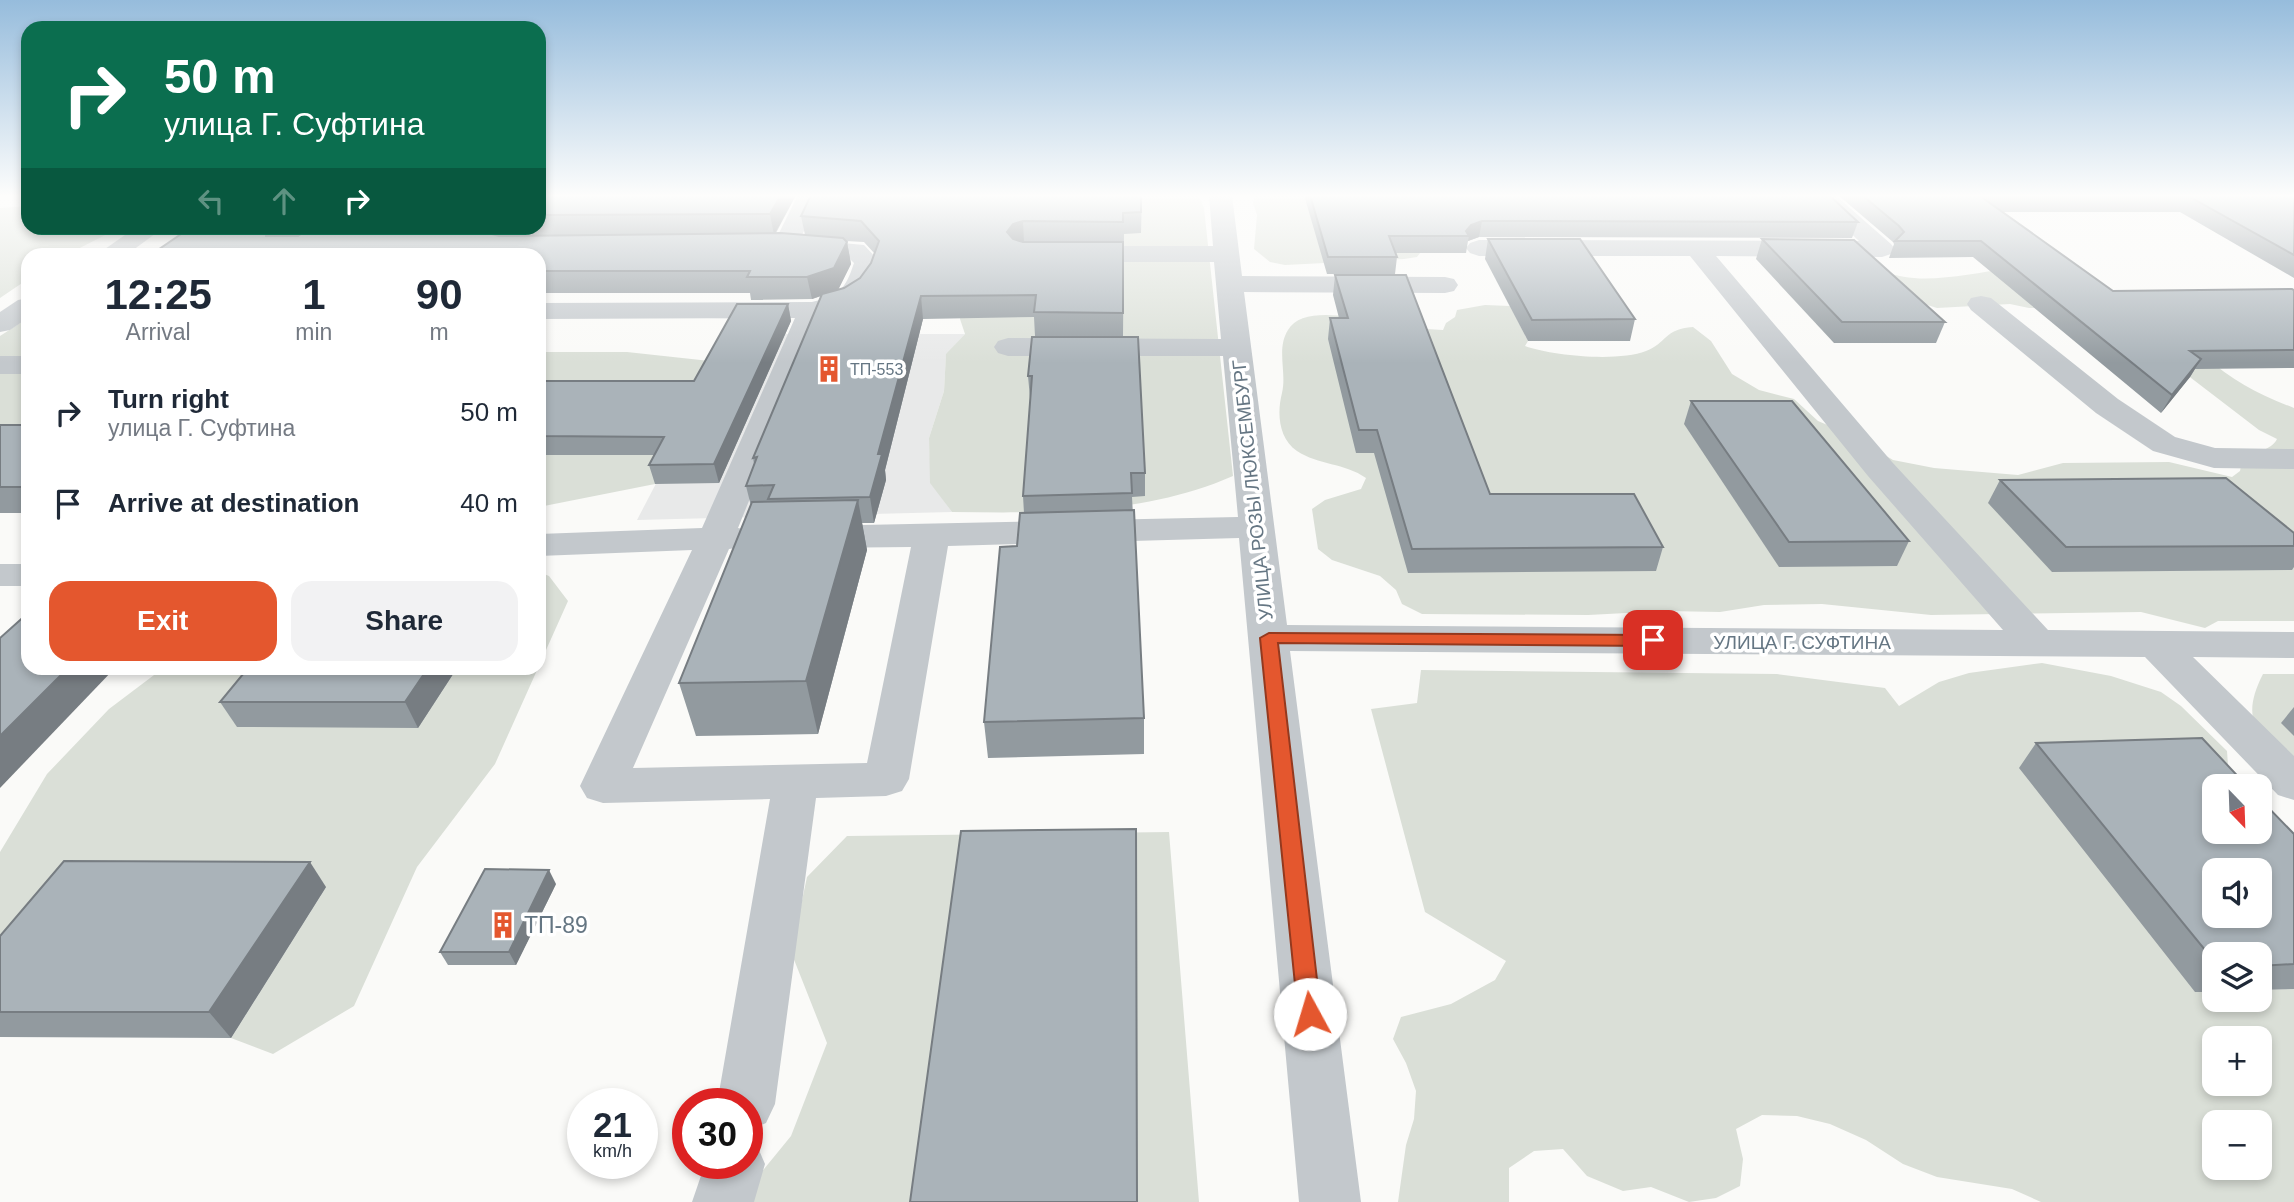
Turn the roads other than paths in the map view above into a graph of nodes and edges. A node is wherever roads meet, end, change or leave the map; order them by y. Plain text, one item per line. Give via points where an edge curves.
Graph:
1 (856, 251) edge
2 (1226, 251) edge
3 (1699, 251) edge
4 (1050, 253) edge
5 (1228, 269) junction
6 (1445, 285) dead end
7 (1982, 304) dead end
8 (21, 310) edge
9 (813, 310) junction
10 (546, 311) edge
11 (0, 324) edge
12 (1008, 347) dead end
13 (1237, 347) junction
14 (0, 365) edge
15 (21, 365) edge
16 (2294, 459) edge
17 (1257, 527) junction
18 (932, 534) junction
19 (715, 539) junction
20 (546, 545) edge
21 (0, 575) edge
22 (21, 575) edge
23 (1269, 638) junction
24 (2037, 643) junction
25 (2155, 644) junction
26 (2294, 645) edge
27 (795, 783) junction
28 (2294, 783) edge
29 (748, 1088) edge
30 (730, 1179) edge
31 (723, 1202) edge
32 (1330, 1202) edge

1 - 9 street via 867,262 858,292 844,302
2 - 5 street, УЛИЦА РОЗЫ ЛЮКСЕМБУРГ
3 - 24 street via 1880,469
4 - 5 street
5 - 6 street
5 - 13 street, УЛИЦА РОЗЫ ЛЮКСЕМБУРГ
7 - 16 street via 2108,406 2164,444 2214,458
8 - 11 street
9 - 10 street
9 - 19 street
12 - 13 street
13 - 17 street, УЛИЦА РОЗЫ ЛЮКСЕМБУРГ
14 - 15 street
17 - 18 street
17 - 23 street, УЛИЦА РОЗЫ ЛЮКСЕМБУРГ
18 - 19 street
18 - 27 street via 886,779
19 - 20 street
19 - 27 street via 603,786
21 - 22 street
23 - 24 street, УЛИЦА Г. СУФТИНА
23 - 32 street, УЛИЦА РОЗЫ ЛЮКСЕМБУРГ
24 - 25 street, УЛИЦА Г. СУФТИНА
25 - 26 street, УЛИЦА Г. СУФТИНА
25 - 28 street
27 - 29 street
30 - 31 street

